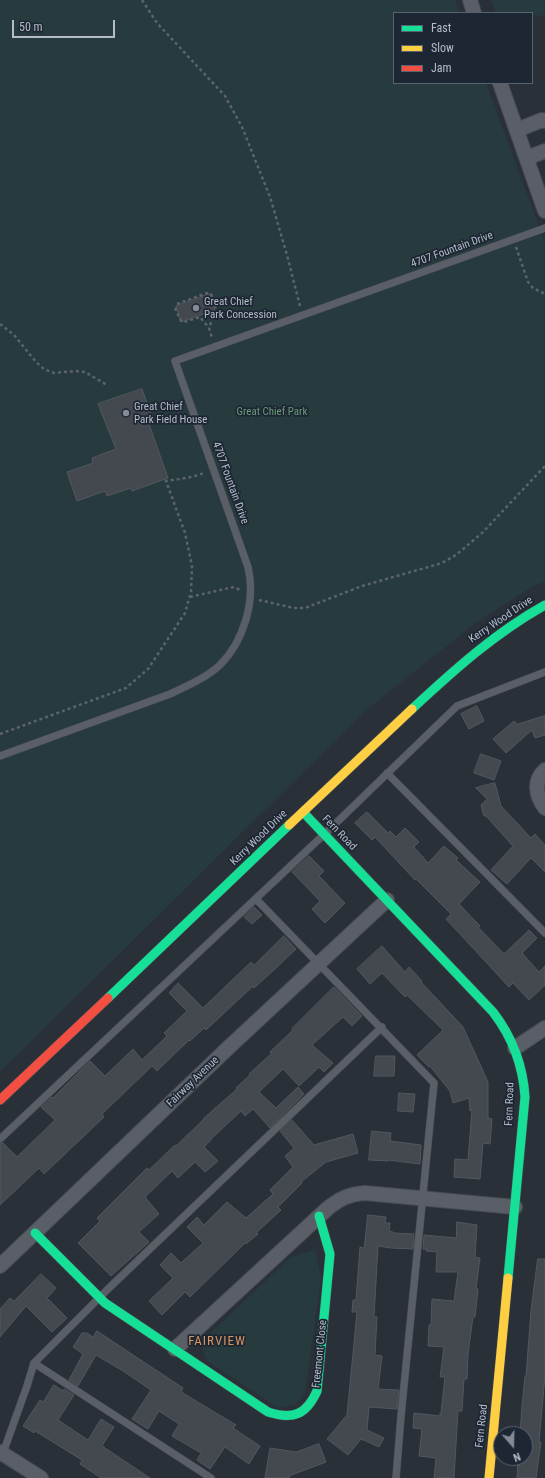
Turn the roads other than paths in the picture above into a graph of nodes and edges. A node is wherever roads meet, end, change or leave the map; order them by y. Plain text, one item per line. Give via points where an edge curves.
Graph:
1 (470, 0) edge
2 (474, 12) edge
3 (500, 84) edge
4 (545, 121) edge
5 (517, 130) junction
6 (545, 151) edge
7 (527, 158) junction
8 (545, 211) edge
9 (545, 228) edge
10 (545, 605) edge
11 (545, 672) edge
12 (0, 756) edge
13 (545, 770) edge
14 (387, 773) junction
15 (545, 808) edge
16 (303, 812) junction
17 (324, 834) junction
18 (256, 899) junction
19 (387, 900) junction
20 (545, 932) edge
21 (318, 964) junction
22 (382, 1027) junction
23 (545, 1028) edge
24 (515, 1048) junction
25 (0, 1100) edge
26 (0, 1139) edge
27 (423, 1198) junction
28 (515, 1207) junction
29 (319, 1216) junction
30 (35, 1233) junction
31 (0, 1266) edge
32 (99, 1298) junction
33 (175, 1349) junction
34 (34, 1363) junction
35 (1, 1452) edge
36 (26, 1474) edge
37 (40, 1478) edge
38 (211, 1478) edge
39 (396, 1478) edge
40 (489, 1478) edge

1 - 2 street
3 - 5 street
4 - 5 street
5 - 7 street
6 - 7 street
7 - 8 street
9 - 12 lane, 4707 Fountain Drive via 175,361 250,574 249,608 244,626 220,664 195,682 170,694
10 - 16 street, Kerry Wood Drive via 523,617 467,658
11 - 14 lane via 457,706
13 - 15 street via 538,779 537,791
14 - 17 lane
14 - 20 lane
16 - 17 street, Fern Road
16 - 25 street, Kerry Wood Drive
17 - 18 lane
17 - 19 street, Fern Road
18 - 21 lane
18 - 26 lane
19 - 21 street, Fairway Avenue
19 - 24 street, Fern Road via 493,1012
21 - 22 lane
21 - 30 street, Fairway Avenue
22 - 27 lane via 434,1083
22 - 32 lane
23 - 24 street
24 - 28 street, Fern Road via 525,1089
27 - 28 street
27 - 29 street via 354,1194 336,1202
27 - 39 lane
28 - 40 street, Fern Road
29 - 33 street
29 - 33 street, Freemont Close via 329,1247 330,1261 317,1391 309,1407 293,1416 272,1414
30 - 31 street, Fairway Avenue
30 - 32 street, Freemont Close
32 - 33 street, Freemont Close
32 - 34 lane
34 - 35 lane via 28,1386
34 - 38 lane
35 - 36 street
36 - 37 street

